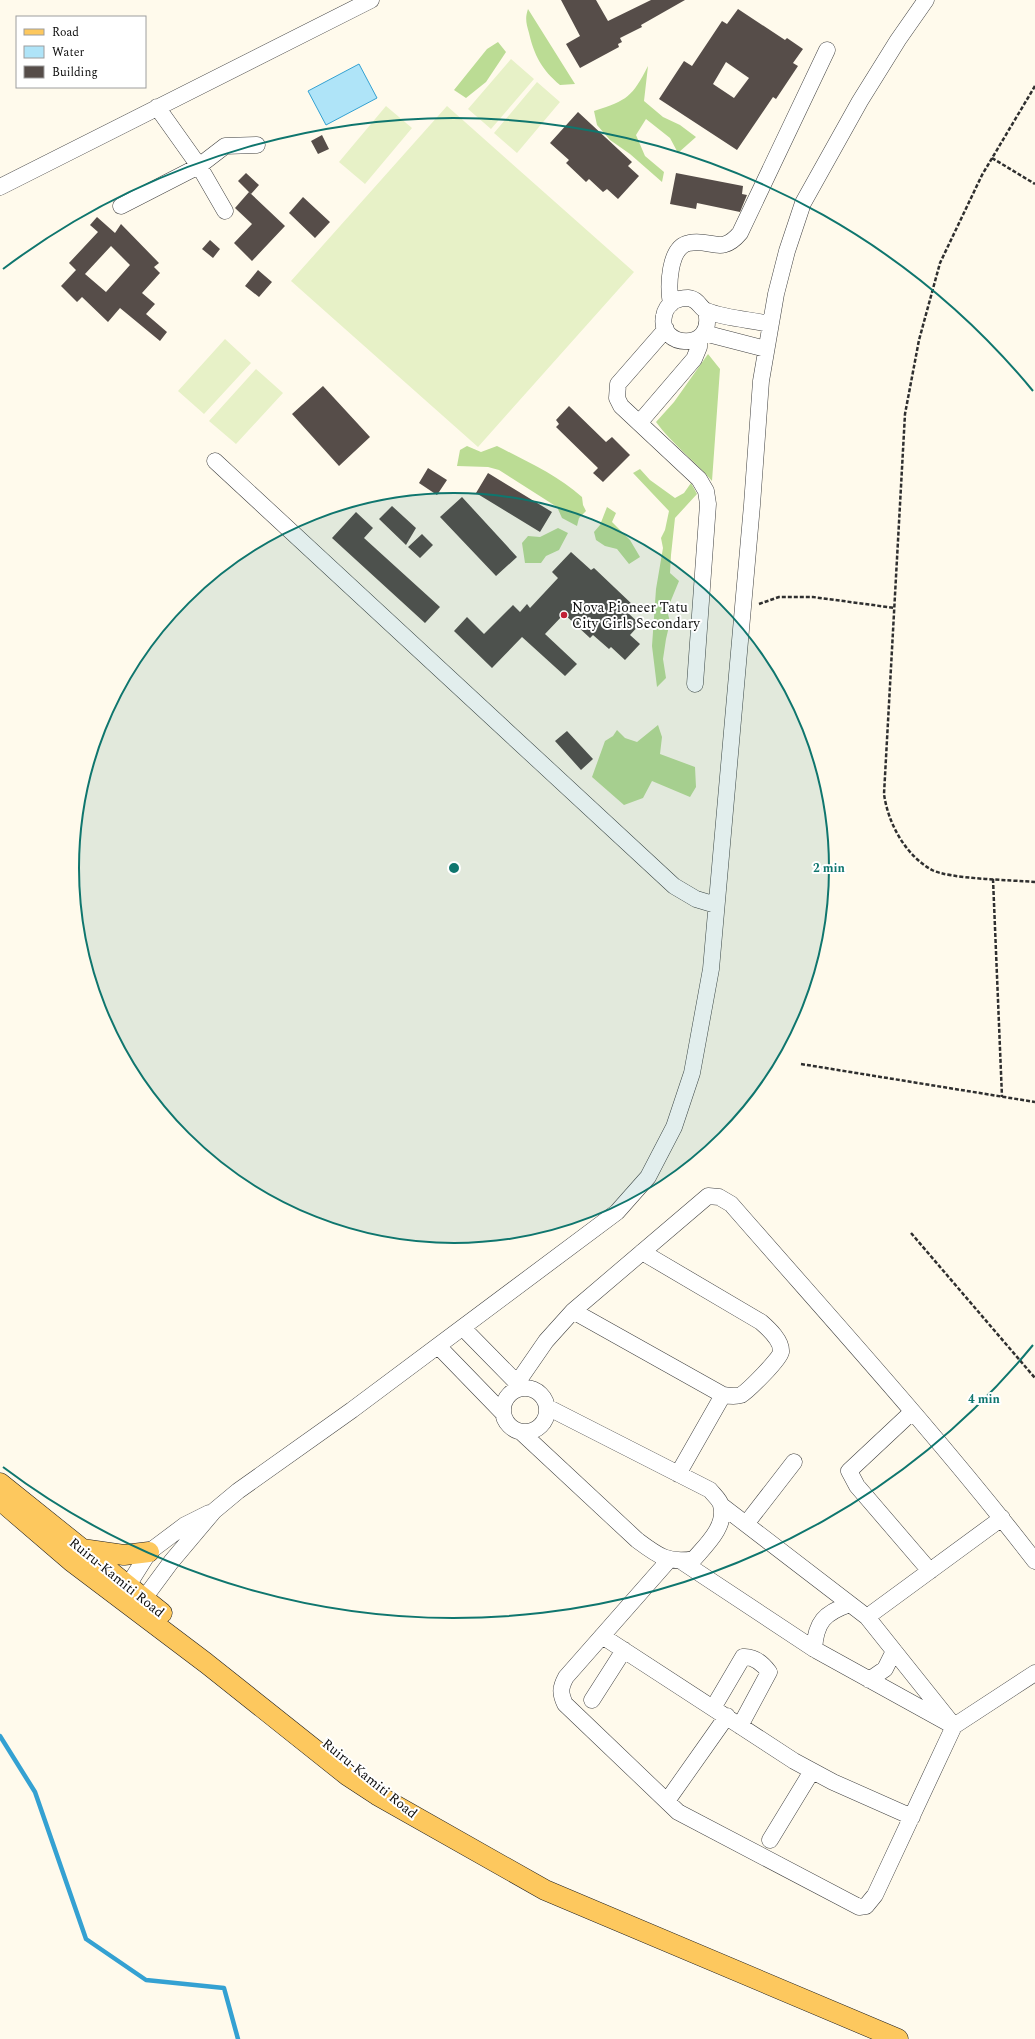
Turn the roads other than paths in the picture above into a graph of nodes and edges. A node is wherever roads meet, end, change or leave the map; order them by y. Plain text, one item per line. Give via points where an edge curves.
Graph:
1 (371, 0) edge
2 (926, 0) edge
3 (827, 50) dead end
4 (157, 107) junction
5 (257, 145) dead end
6 (199, 166) junction
7 (0, 187) edge
8 (121, 206) dead end
9 (225, 211) dead end
10 (671, 304) junction
11 (706, 311) junction
12 (770, 324) junction
13 (666, 329) junction
14 (701, 335) junction
15 (766, 349) junction
16 (640, 422) junction
17 (215, 461) dead end
18 (695, 684) dead end
19 (716, 905) junction
20 (642, 1252) junction
21 (573, 1311) junction
22 (463, 1328) junction
23 (438, 1346) junction
24 (519, 1385) junction
25 (723, 1395) junction
26 (547, 1408) junction
27 (912, 1412) junction
28 (503, 1413) junction
29 (521, 1432) junction
30 (794, 1462) dead end
31 (678, 1474) junction
32 (0, 1483) edge
33 (0, 1500) edge
34 (721, 1505) junction
35 (214, 1511) junction
36 (1002, 1518) junction
37 (746, 1524) junction
38 (80, 1548) junction
39 (149, 1552) junction
40 (675, 1561) junction
41 (1035, 1561) edge
42 (930, 1571) junction
43 (132, 1598) junction
44 (850, 1604) junction
45 (867, 1617) junction
46 (602, 1636) junction
47 (814, 1649) junction
48 (624, 1650) junction
49 (894, 1651) junction
50 (1035, 1673) edge
51 (869, 1680) junction
52 (592, 1700) dead end
53 (713, 1708) junction
54 (727, 1716) junction
55 (740, 1726) junction
56 (954, 1726) junction
57 (812, 1771) junction
58 (667, 1801) junction
59 (912, 1817) junction
60 (770, 1840) dead end
61 (898, 2039) edge

1 - 4 street
2 - 12 street via 860,101 803,203 787,251
3 - 10 street via 740,232 724,245 689,242 678,250 670,276
4 - 6 street
4 - 7 street
5 - 6 street via 225,146
6 - 8 street
6 - 9 street
10 - 11 street via 681,298 689,298 696,300
10 - 13 street via 663,319
11 - 12 street
11 - 14 street via 708,318
12 - 15 street
13 - 14 street via 672,338 678,341 693,341
13 - 16 street via 618,384 616,390 622,406
14 - 15 street
14 - 16 street via 694,359
15 - 19 street via 761,382
16 - 18 street via 699,479 706,491 708,504
17 - 19 street via 674,886 696,900
19 - 22 street via 711,969 692,1073 674,1127 648,1177 618,1212
20 - 21 street
20 - 25 street via 761,1322 779,1344 781,1352 776,1361 741,1394
20 - 27 street via 708,1196 719,1197 730,1204
21 - 24 street via 546,1341
21 - 25 street
22 - 23 street
22 - 24 street
23 - 28 street
23 - 35 street
24 - 26 street via 541,1395
24 - 28 street via 505,1399
25 - 31 street
26 - 29 street via 540,1426 528,1432
26 - 31 street
27 - 36 street
27 - 42 street via 849,1471 857,1486
28 - 29 street via 509,1425
29 - 40 street via 637,1540 654,1553
30 - 37 street
31 - 34 street via 710,1490
32 - 38 main road, Ruiru-Kamiti Road
33 - 43 main road, Ruiru-Kamiti Road via 71,1561
34 - 37 street
34 - 40 street via 718,1530 694,1559
35 - 39 street via 185,1525
35 - 43 street
36 - 41 street
36 - 42 street
37 - 44 street
38 - 39 main road via 124,1555
38 - 43 main road, Ruiru-Kamiti Road
39 - 43 street
40 - 46 street
40 - 47 street
42 - 45 street
43 - 61 main road, Ruiru-Kamiti Road via 206,1662 348,1776 377,1795 545,1890
44 - 45 street
44 - 47 street via 834,1609 824,1617 815,1632
45 - 49 street
46 - 48 street
46 - 58 street via 566,1677 560,1693 565,1704
47 - 51 street
48 - 52 street
48 - 53 street
49 - 51 street via 885,1669
49 - 56 street
50 - 56 street
51 - 56 street
53 - 54 street
53 - 55 street via 744,1657 750,1656 758,1661 769,1672
54 - 55 street
54 - 58 street
55 - 57 street
56 - 59 street
57 - 59 street
57 - 60 street
58 - 59 street via 678,1812 859,1906 866,1906 875,1894

